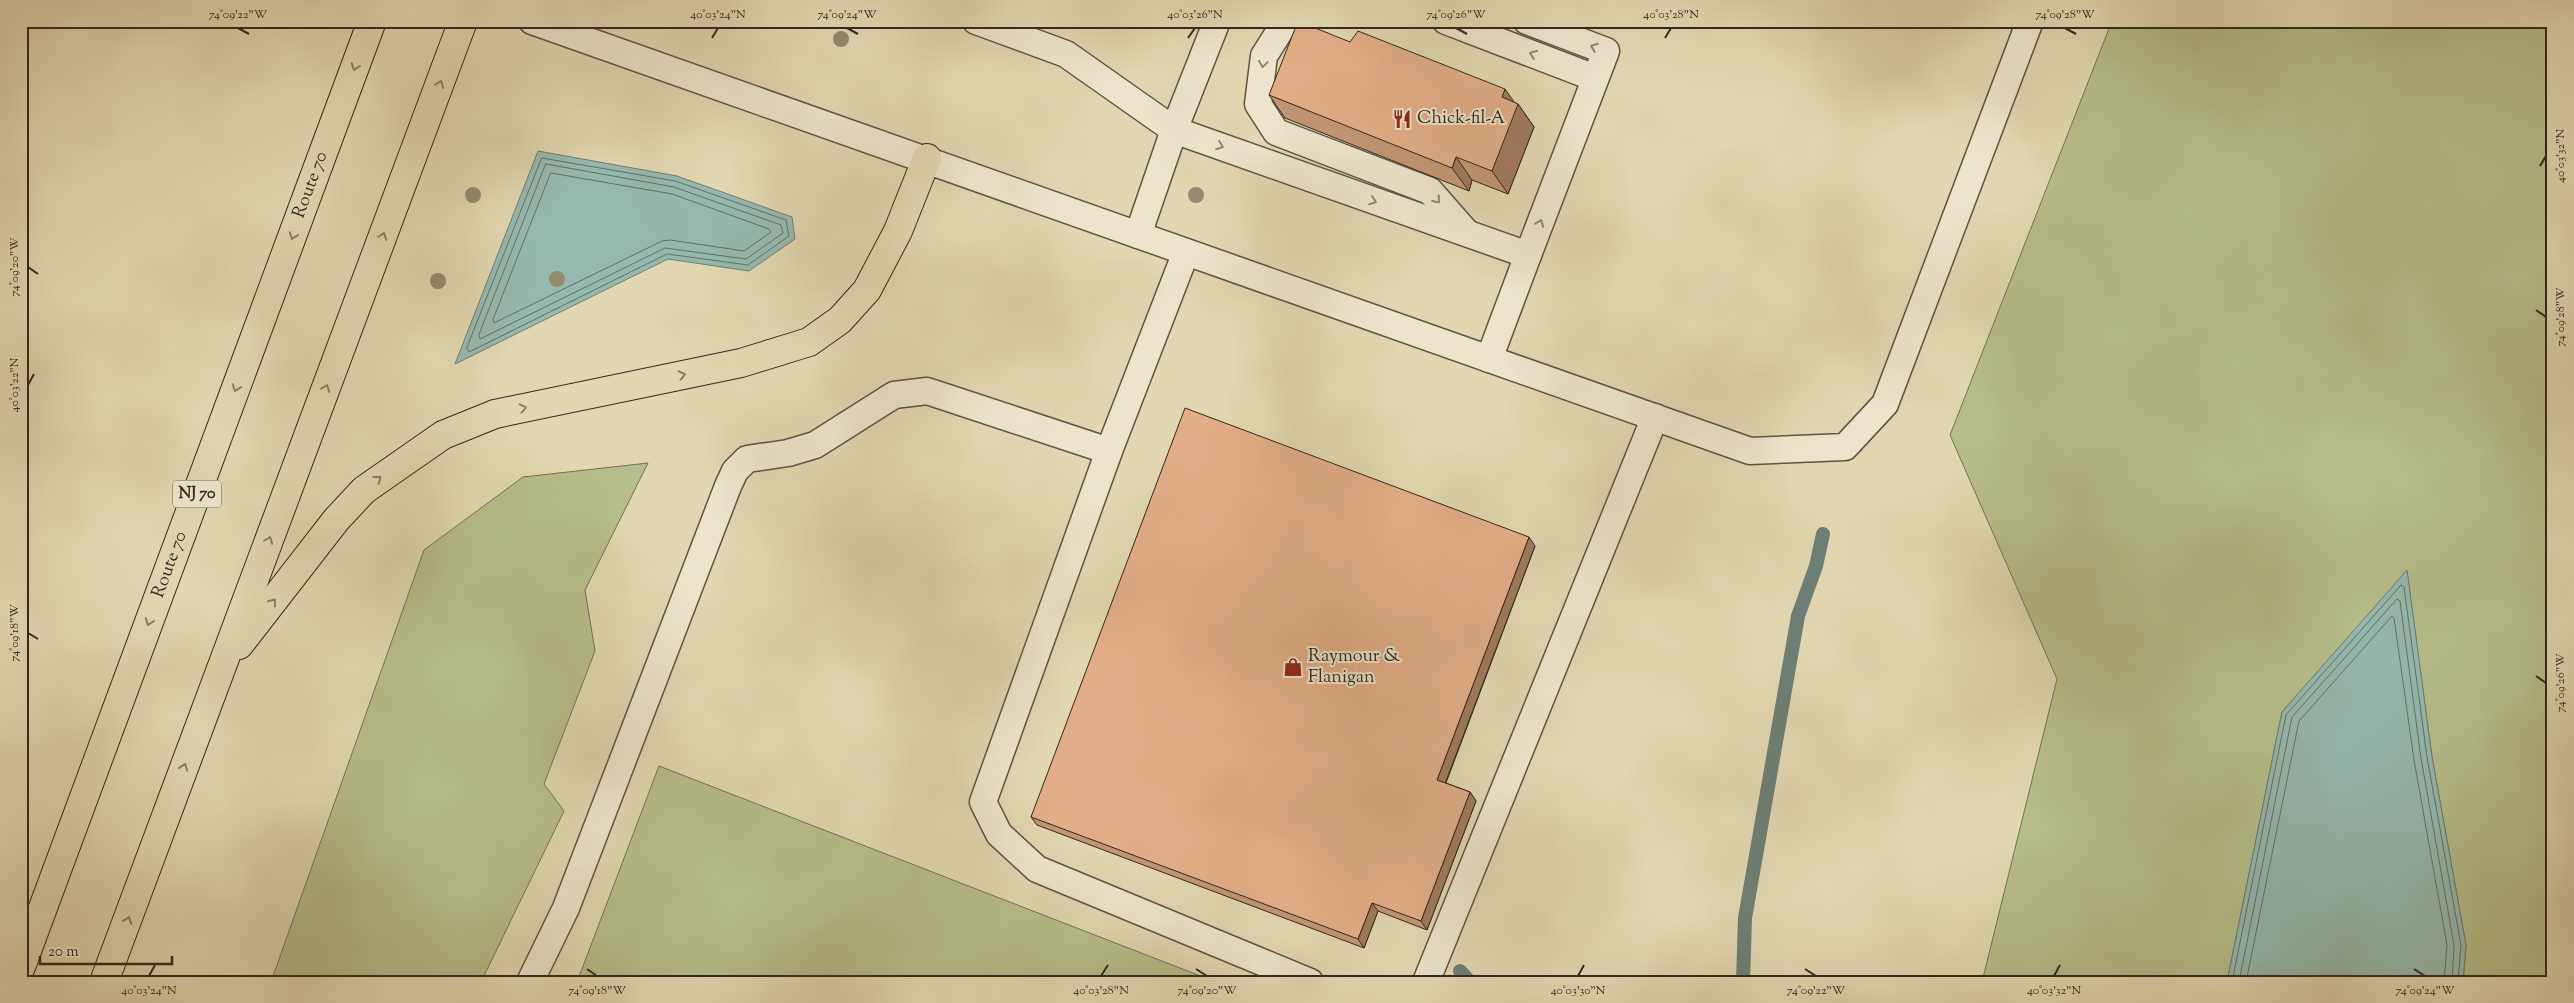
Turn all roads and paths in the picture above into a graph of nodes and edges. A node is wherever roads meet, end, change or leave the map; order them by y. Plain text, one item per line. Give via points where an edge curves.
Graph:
1 (372, 21) edge
2 (463, 21) edge
3 (532, 21) edge
4 (976, 21) edge
5 (1217, 21) edge
6 (1286, 21) edge
7 (1446, 21) edge
8 (1527, 21) edge
9 (2030, 21) edge
10 (1594, 78) junction
11 (1174, 130) junction
12 (928, 158) junction
13 (1467, 234) junction
14 (1138, 235) junction
15 (1186, 252) junction
16 (1528, 255) junction
17 (1489, 359) junction
18 (1655, 417) junction
19 (1109, 451) junction
20 (222, 668) junction
21 (21, 967) edge
22 (104, 982) edge
23 (530, 982) edge
24 (1310, 982) edge
25 (1426, 982) edge

1 -> 21 highway, Route 70 / NJ 70
20 -> 2 highway
3 - 12 lane
4 - 11 lane via 1066,54
5 - 11 lane
6 -> 13 lane via 1264,56 1258,104 1276,132 1430,191
10 -> 7 lane
10 -> 8 lane via 1606,51
9 - 18 lane via 1885,404 1845,447 1750,451
16 -> 10 lane
11 -> 13 lane
11 - 14 lane
12 - 14 lane
20 -> 12 highway via 336,520 364,490 443,435 495,414 741,363 809,342 840,320 867,290 898,231
13 - 16 lane
14 - 15 lane
15 - 17 lane
15 - 19 lane
16 - 17 lane
17 - 18 lane
18 - 25 lane
19 - 23 lane via 927,391 894,395 815,445 741,463 728,486 566,908
19 - 24 lane via 983,802 998,834 1037,869
22 -> 20 highway

